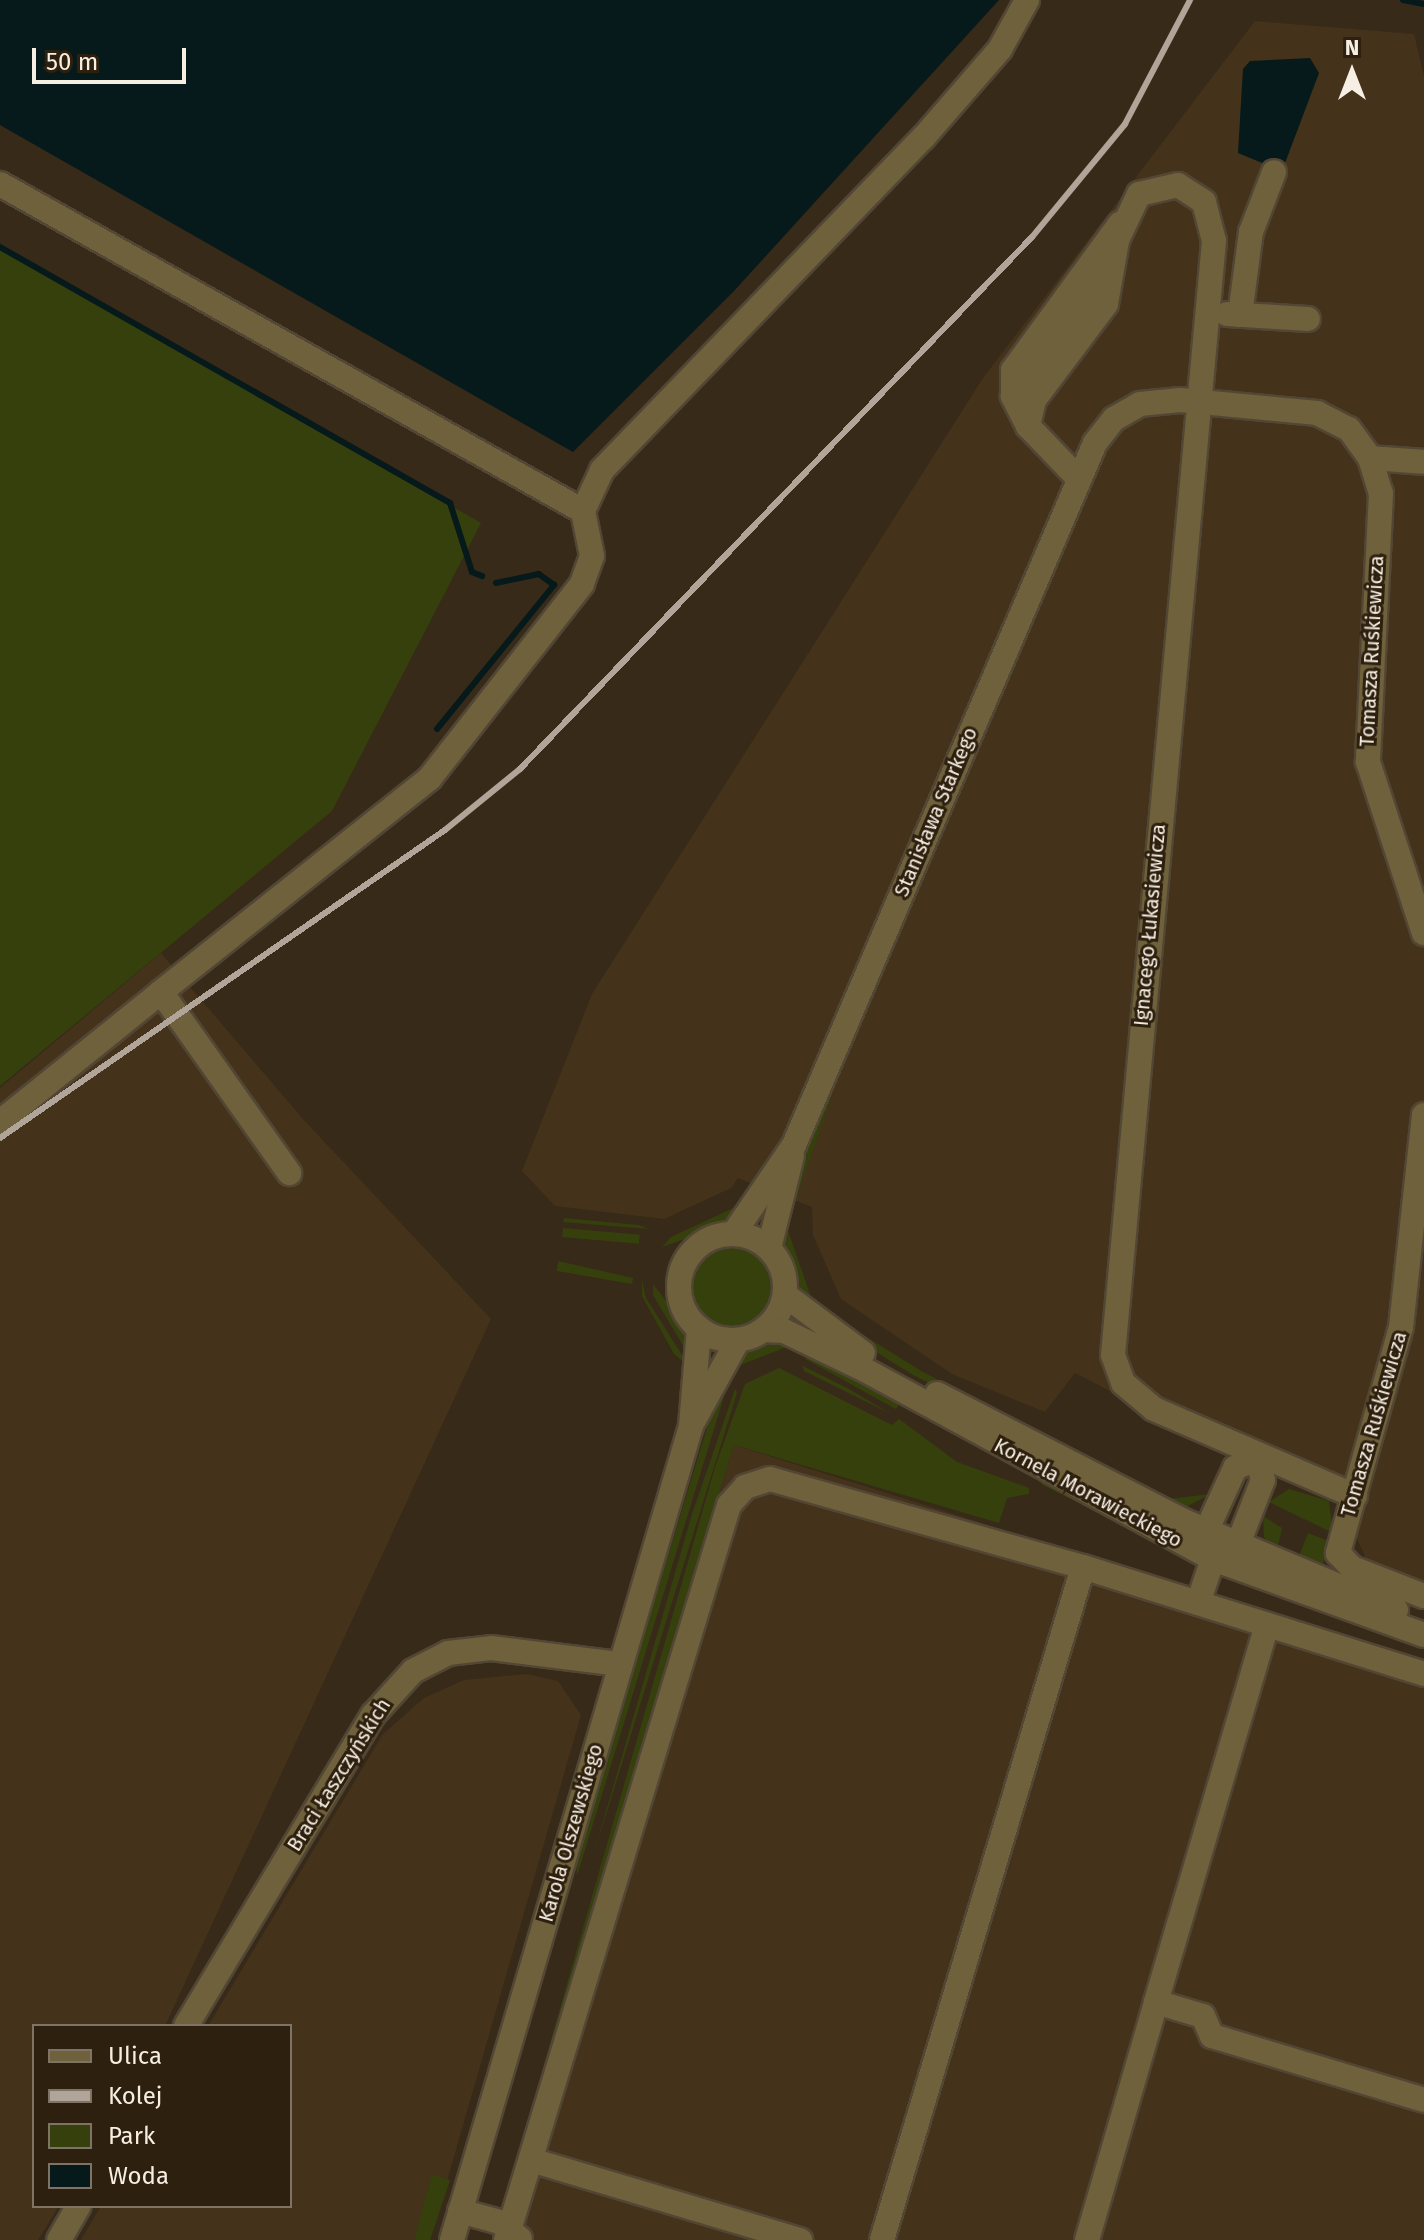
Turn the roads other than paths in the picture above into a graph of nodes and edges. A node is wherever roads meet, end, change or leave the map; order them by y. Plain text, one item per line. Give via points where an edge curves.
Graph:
1 (1027, 0) edge
2 (1274, 172) dead end
3 (0, 184) edge
4 (1120, 224) junction
5 (1209, 313) junction
6 (1240, 315) junction
7 (1308, 319) dead end
8 (1200, 402) junction
9 (1028, 426) junction
10 (1370, 458) junction
11 (1424, 462) edge
12 (1078, 478) junction
13 (583, 511) junction
14 (1424, 933) edge
15 (161, 992) junction
16 (1424, 1115) edge
17 (0, 1122) edge
18 (794, 1145) junction
19 (289, 1173) dead end
20 (734, 1233) junction
21 (769, 1248) junction
22 (785, 1295) junction
23 (699, 1328) junction
24 (764, 1330) junction
25 (738, 1340) junction
26 (691, 1426) junction
27 (1257, 1458) junction
28 (1355, 1496) junction
29 (1207, 1531) junction
30 (1238, 1544) junction
31 (1213, 1559) junction
32 (1083, 1567) junction
33 (1424, 1596) edge
34 (1198, 1603) junction
35 (1424, 1621) edge
36 (1267, 1625) junction
37 (1424, 1635) edge
38 (620, 1664) junction
39 (1424, 1674) edge
40 (1156, 2002) junction
41 (187, 2024) edge
42 (1424, 2100) edge
43 (531, 2160) junction
44 (78, 2208) edge
45 (460, 2211) junction
46 (512, 2239) edge
47 (59, 2240) edge
48 (453, 2240) edge
49 (800, 2240) edge
50 (882, 2240) edge
51 (1087, 2240) edge

1 - 13 street via 1000,49 923,138 602,470
2 - 6 street via 1251,232
3 - 13 street
4 - 5 street, Ignacego Łukasiewicza via 1149,186 1178,185 1204,202 1214,241
4 - 9 street via 1106,304 1034,400
4 - 9 street via 1013,370 1013,396
5 - 6 street
5 - 8 street, Ignacego Łukasiewicza
6 - 7 street
8 - 10 street, Tomasza Ruśkiewicza via 1317,413 1349,429
8 - 12 street, Stanisława Starkego via 1155,400 1125,411 1105,428
8 - 27 street, Ignacego Łukasiewicza via 1113,1341 1123,1383 1175,1419
9 - 12 street via 1042,448
10 - 11 street
10 - 14 street, Tomasza Ruśkiewicza via 1381,493 1368,762
12 - 18 street, Stanisława Starkego
13 - 15 street via 592,556 582,584 430,778
15 - 17 street
15 - 19 street
16 - 28 street, Tomasza Ruśkiewicza via 1408,1292
18 - 20 street
18 - 21 street
20 - 21 street
20 - 23 street via 702,1243 680,1273 681,1303
21 - 22 street
22 - 24 street
22 - 29 street, Kornela Morawieckiego via 881,1365
23 - 25 street
23 - 26 street, Karola Olszewskiego
24 - 25 street
24 - 31 street, Kornela Morawieckiego via 784,1331 857,1366
25 - 26 street, Karola Olszewskiego
26 - 38 street, Karola Olszewskiego
27 - 28 street, Ignacego Łukasiewicza
27 - 29 street via 1235,1468
27 - 30 street via 1263,1480
28 - 33 street, Tomasza Ruśkiewicza via 1338,1553 1352,1568
29 - 30 street, Kornela Morawieckiego
29 - 31 street
30 - 31 street
30 - 35 street, Kornela Morawieckiego
31 - 34 street
31 - 37 street, Kornela Morawieckiego
32 - 34 street
32 - 43 street via 781,1479 757,1481 734,1496
32 - 50 street
34 - 36 street
36 - 39 street
36 - 40 street
38 - 41 street, Braci Łaszczyńskich via 491,1648 448,1653 413,1671 373,1715
38 - 45 street, Karola Olszewskiego
40 - 42 street via 1203,2016 1212,2036
40 - 51 street
43 - 46 street
43 - 49 street
44 - 47 street
45 - 46 street via 500,2222
45 - 48 street, Karola Olszewskiego

